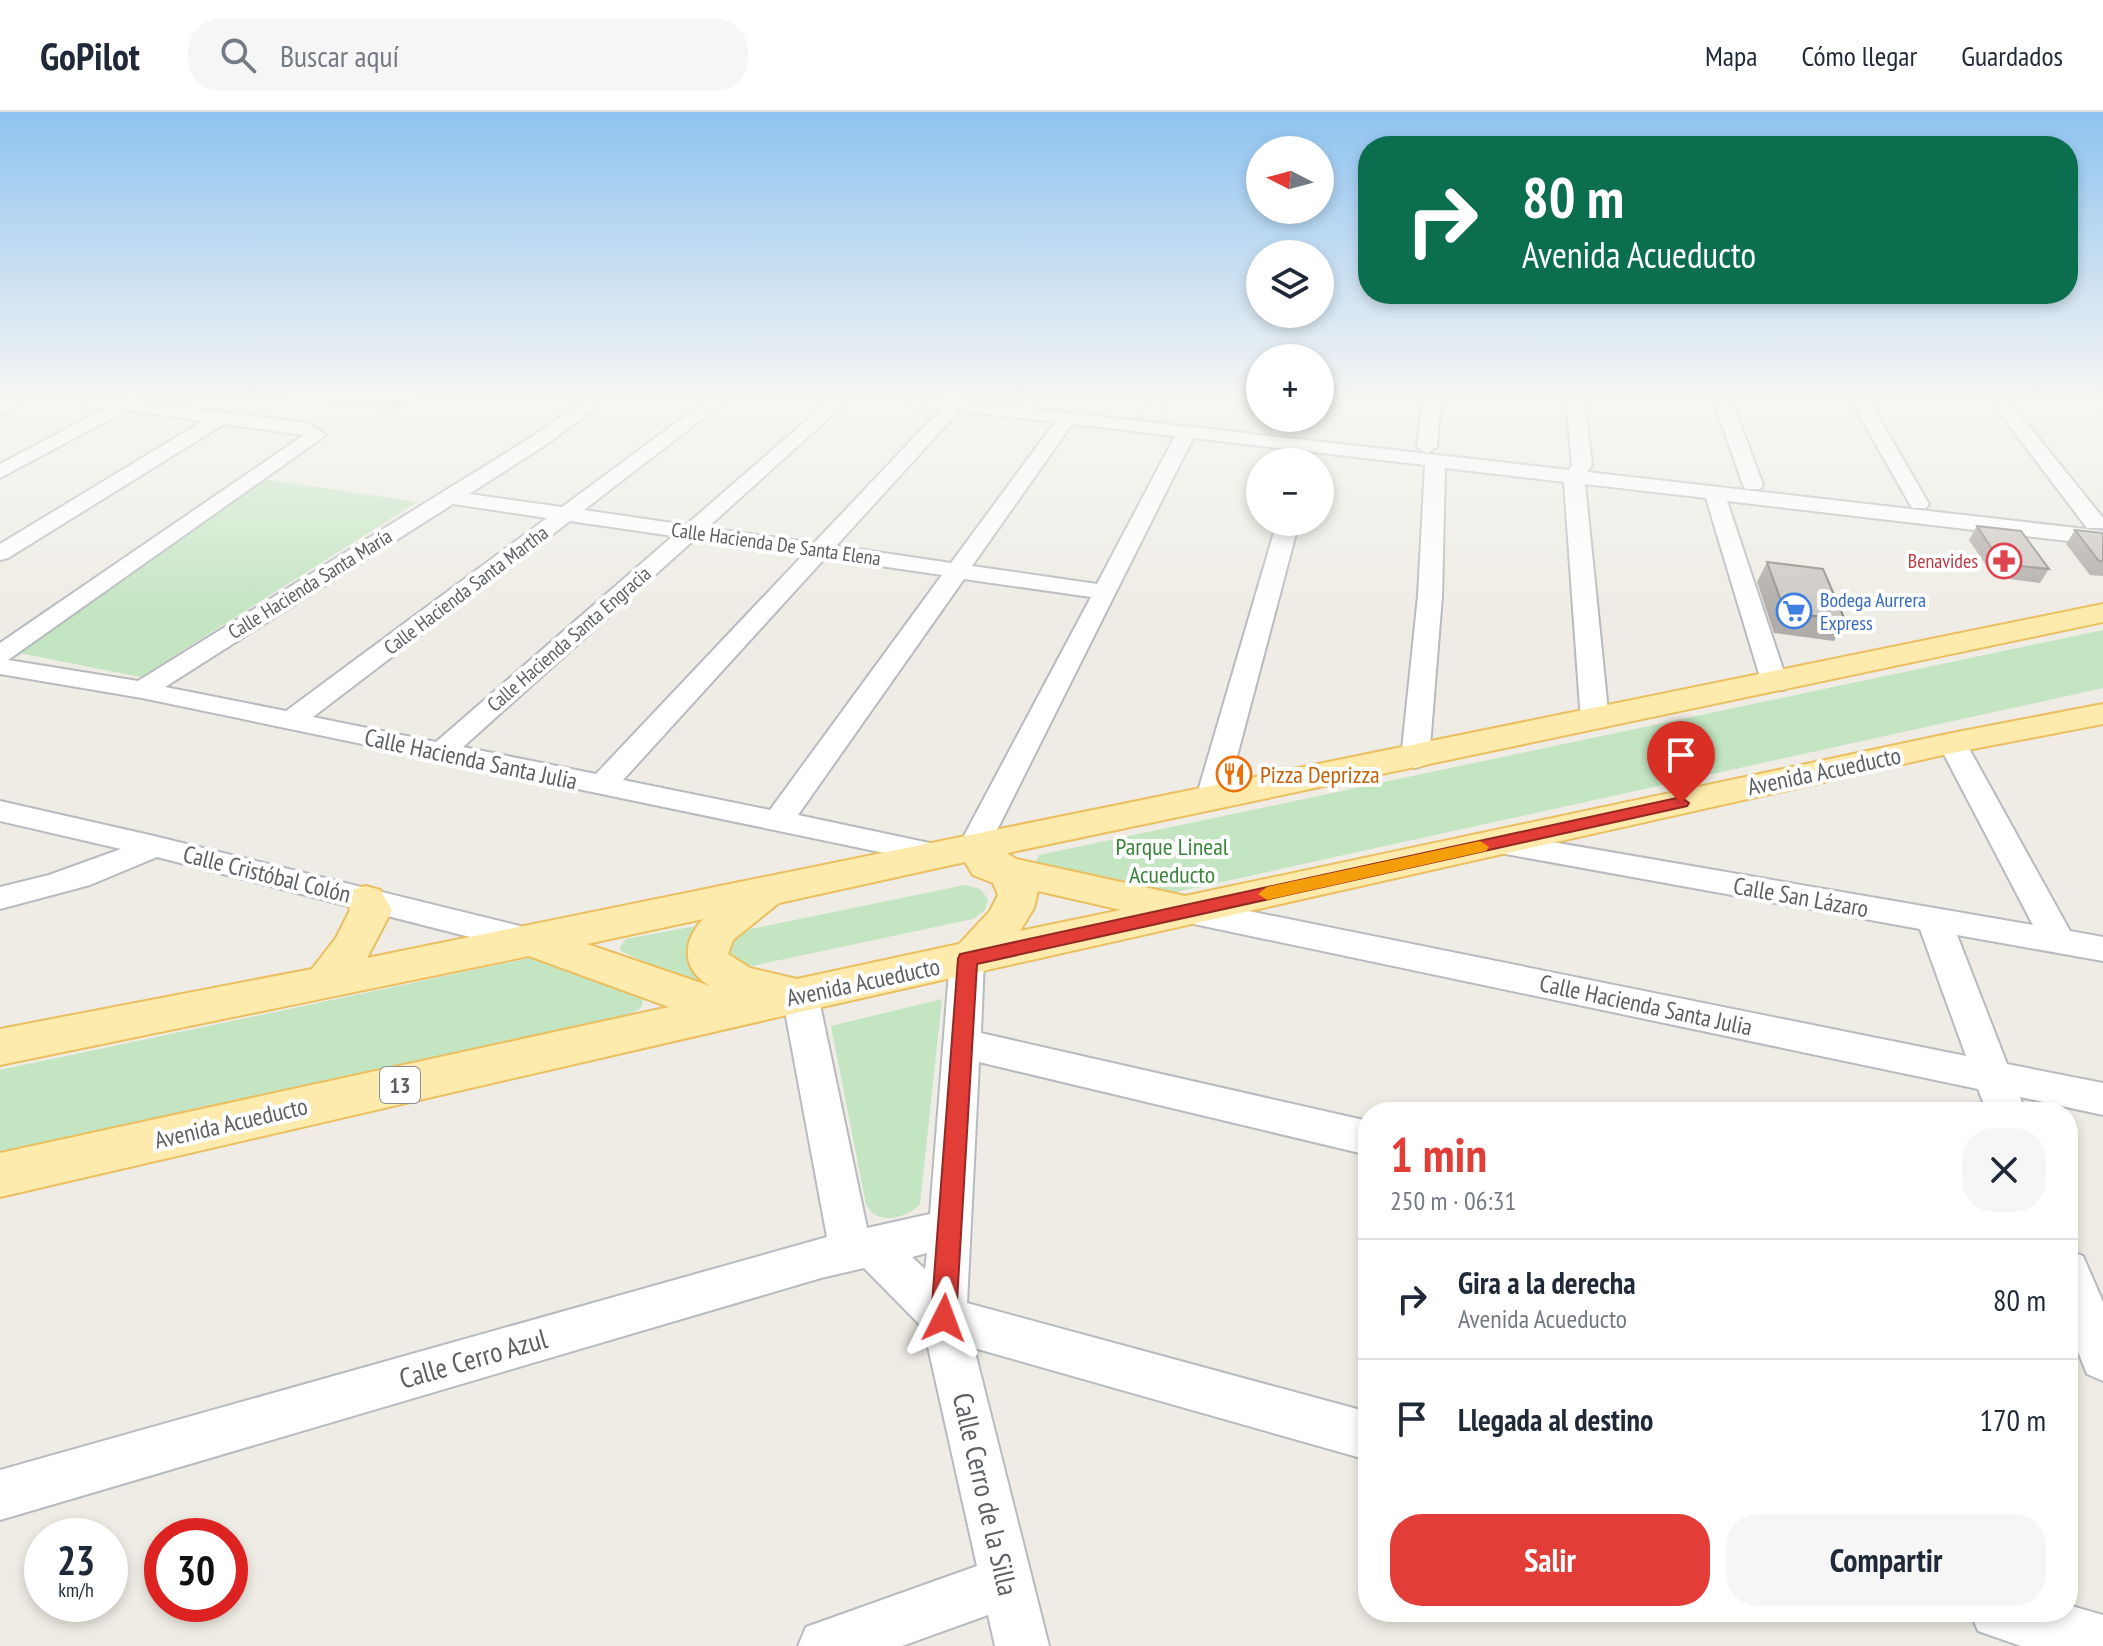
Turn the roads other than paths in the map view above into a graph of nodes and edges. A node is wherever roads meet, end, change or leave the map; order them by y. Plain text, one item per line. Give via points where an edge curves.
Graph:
1 (135, 471) edge
2 (267, 471) edge
3 (489, 471) edge
4 (625, 471) edge
5 (760, 471) edge
6 (895, 471) edge
7 (1030, 471) edge
8 (1167, 471) edge
9 (1431, 471) edge
10 (1566, 471) edge
11 (1748, 471) edge
12 (1900, 471) edge
13 (2055, 471) edge
14 (1578, 472) junction
15 (1753, 485) junction
16 (1715, 495) junction
17 (448, 497) junction
18 (1919, 504) junction
19 (570, 513) junction
20 (2100, 528) edge
21 (691, 531) junction
22 (1284, 536) edge
23 (823, 550) junction
24 (0, 553) edge
25 (958, 571) junction
26 (1104, 592) junction
27 (2103, 613) edge
28 (0, 654) edge
29 (0, 666) edge
30 (1775, 684) junction
31 (142, 690) junction
32 (2103, 714) edge
33 (1595, 721) junction
34 (289, 722) junction
35 (1952, 743) junction
36 (440, 753) junction
37 (1415, 759) junction
38 (601, 786) junction
39 (1211, 798) junction
40 (0, 811) edge
41 (778, 821) junction
42 (1500, 843) junction
43 (154, 846) junction
44 (973, 858) junction
45 (768, 893) junction
46 (0, 898) edge
47 (366, 900) junction
48 (1189, 911) junction
49 (1934, 920) junction
50 (532, 941) junction
51 (2059, 941) junction
52 (2103, 949) edge
53 (970, 959) junction
54 (325, 984) junction
55 (800, 995) junction
56 (731, 1011) junction
57 (962, 1043) junction
58 (0, 1047) edge
59 (1991, 1076) junction
60 (2103, 1099) edge
61 (2002, 1102) edge
62 (1358, 1136) edge
63 (0, 1175) edge
64 (949, 1229) junction
65 (861, 1250) junction
66 (2080, 1296) edge
67 (944, 1318) junction
68 (2103, 1358) edge
69 (1358, 1433) edge
70 (0, 1495) edge
71 (1007, 1582) junction
72 (2032, 1622) edge
73 (2103, 1642) edge
74 (825, 1646) edge
75 (1022, 1646) edge

1 - 24 street
2 - 28 street
3 - 17 street, Calle Hacienda Santa María
4 - 19 street, Calle Hacienda Santa Martha
5 - 21 street, Calle Hacienda Santa Engracia
6 - 23 street
7 - 25 street
8 - 26 street
9 - 37 street via 1430,596
10 - 14 street
11 - 15 street
12 - 18 street
13 - 20 street
14 - 15 street
14 - 16 street
14 - 33 street
15 - 18 street
16 - 20 street
16 - 30 street
17 - 19 street, Calle Hacienda De Santa Elena
17 - 31 street, Calle Hacienda Santa María
18 - 20 street
19 - 21 street, Calle Hacienda De Santa Elena
19 - 34 street, Calle Hacienda Santa Martha
21 - 23 street, Calle Hacienda De Santa Elena
21 - 36 street, Calle Hacienda Santa Engracia
22 - 39 street
23 - 25 street, Calle Hacienda De Santa Elena
23 - 38 street
25 - 26 street, Calle Hacienda De Santa Elena
25 - 41 street
26 - 44 street
27 - 30 main road
29 - 31 street, Calle Hacienda Santa Julia
30 - 33 main road
31 - 34 street, Calle Hacienda Santa Julia
32 - 35 main road, Avenida Acueducto / 13
33 - 37 main road
34 - 36 street, Calle Hacienda Santa Julia
35 - 42 main road, Avenida Acueducto / 13
35 - 51 street
36 - 38 street, Calle Hacienda Santa Julia
37 - 39 main road
38 - 41 street, Calle Hacienda Santa Julia
39 - 44 main road
40 - 43 street, Calle Cristóbal Colón
41 - 44 street, Calle Hacienda Santa Julia
42 - 48 main road, Avenida Acueducto / 13
42 - 49 street, Calle San Lázaro
43 - 46 street via 100,872
43 - 47 street, Calle Cristóbal Colón
44 - 45 main road
44 - 48 main road
44 - 53 main road via 1016,881 1019,896 1011,914
45 - 50 main road
45 - 55 main road via 715,933 707,953 721,973 738,982
47 - 50 street, Calle Cristóbal Colón
47 - 54 main road via 371,910 362,933
48 - 53 main road, Avenida Acueducto / 13
48 - 59 street, Calle Hacienda Santa Julia
49 - 51 street, Calle San Lázaro
49 - 59 street
50 - 54 main road
50 - 56 main road
51 - 52 street, Calle San Lázaro
53 - 55 main road, Avenida Acueducto / 13
53 - 57 street, Calle Cerro de la Silla
54 - 58 main road
55 - 56 main road, Avenida Acueducto / 13
55 - 65 street
56 - 63 main road, Avenida Acueducto / 13
57 - 62 street
57 - 64 street, Calle Cerro de la Silla
59 - 60 street, Calle Hacienda Santa Julia
59 - 61 street
64 - 65 street, Calle Cerro Azul
64 - 67 street, Calle Cerro de la Silla
65 - 67 street
65 - 70 street, Calle Cerro Azul
66 - 68 street
67 - 69 street
67 - 71 street, Calle Cerro de la Silla
71 - 74 street
71 - 75 street, Calle Cerro de la Silla
72 - 73 street

